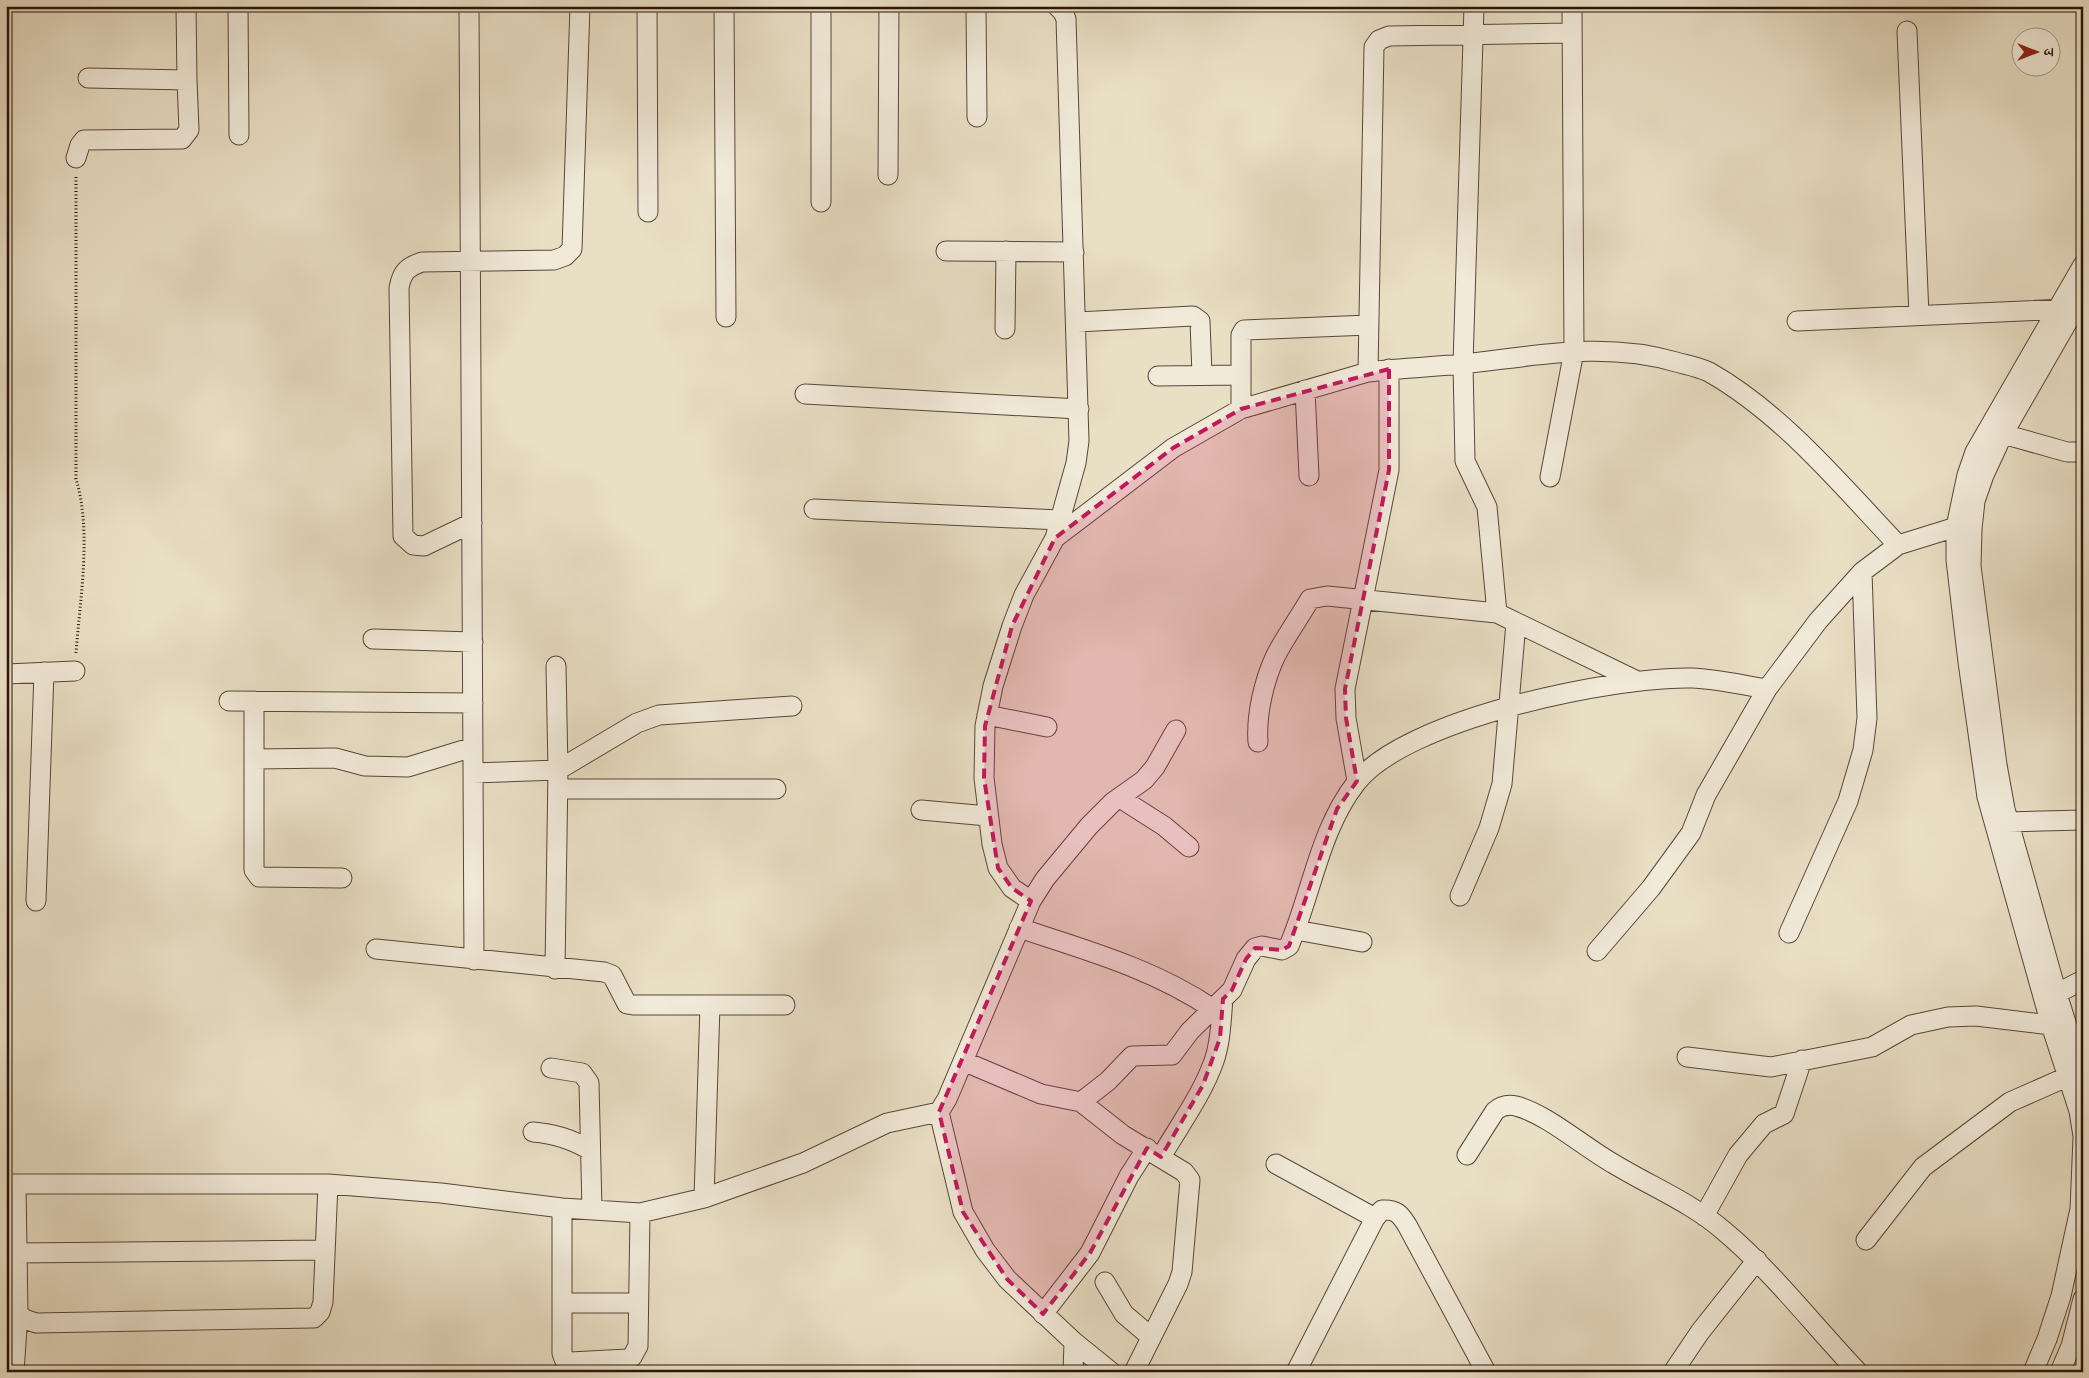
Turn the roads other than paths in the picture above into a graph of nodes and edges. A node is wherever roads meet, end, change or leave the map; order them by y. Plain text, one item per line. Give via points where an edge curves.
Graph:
1 (186, 6) edge
2 (238, 6) edge
3 (469, 6) edge
4 (580, 6) edge
5 (647, 6) edge
6 (724, 6) edge
7 (821, 6) edge
8 (889, 6) edge
9 (976, 6) edge
10 (1057, 6) edge
11 (1474, 6) edge
12 (1572, 6) edge
13 (1907, 31) dead end
14 (1473, 33) junction
15 (1572, 33) junction
16 (88, 78) dead end
17 (187, 80) junction
18 (977, 117) dead end
19 (239, 135) dead end
20 (76, 158) road end
21 (888, 175) dead end
22 (821, 202) dead end
23 (648, 212) dead end
24 (946, 251) dead end
25 (1006, 252) junction
26 (1074, 252) junction
27 (469, 261) junction
28 (2083, 265) edge
29 (2071, 305) edge
30 (1919, 315) junction
31 (726, 317) dead end
32 (1077, 322) junction
33 (1797, 322) dead end
34 (1369, 325) junction
35 (1005, 329) dead end
36 (1574, 351) junction
37 (1463, 364) junction
38 (1389, 369) junction
39 (1368, 372) junction
40 (1202, 375) junction
41 (1241, 375) junction
42 (1158, 376) dead end
43 (1305, 390) junction
44 (805, 394) dead end
45 (1241, 409) junction
46 (1078, 410) junction
47 (2003, 434) junction
48 (2083, 452) edge
49 (1309, 476) dead end
50 (1550, 478) dead end
51 (814, 509) dead end
52 (472, 523) junction
53 (1964, 526) junction
54 (1058, 529) junction
55 (1898, 545) junction
56 (1862, 572) junction
57 (1362, 600) junction
58 (1497, 613) junction
59 (1516, 623) junction
60 (373, 639) dead end
61 (473, 642) junction
62 (556, 666) dead end
63 (75, 671) road end
64 (44, 672) junction
65 (6, 674) edge
66 (1635, 680) junction
67 (1767, 689) junction
68 (229, 701) dead end
69 (254, 702) junction
70 (473, 703) junction
71 (792, 706) dead end
72 (1507, 706) junction
73 (987, 715) junction
74 (1047, 727) dead end
75 (1176, 730) dead end
76 (1258, 742) dead end
77 (473, 747) junction
78 (254, 759) junction
79 (473, 773) junction
80 (558, 779) junction
81 (1358, 781) junction
82 (776, 789) dead end
83 (1120, 798) junction
84 (921, 810) dead end
85 (988, 816) junction
86 (2083, 820) edge
87 (2008, 822) junction
88 (1190, 847) dead end
89 (342, 878) dead end
90 (1460, 896) dead end
91 (36, 901) dead end
92 (1031, 901) junction
93 (1019, 928) junction
94 (1296, 930) junction
95 (1789, 933) dead end
96 (1362, 942) dead end
97 (376, 949) dead end
98 (1596, 951) dead end
99 (474, 960) junction
100 (555, 968) junction
101 (2083, 980) edge
102 (2050, 997) junction
103 (1218, 1004) junction
104 (710, 1006) junction
105 (785, 1006) dead end
106 (2051, 1025) junction
107 (1687, 1057) dead end
108 (1802, 1060) junction
109 (963, 1061) junction
110 (551, 1068) dead end
111 (2076, 1076) edge
112 (1081, 1102) junction
113 (939, 1112) junction
114 (2081, 1115) edge
115 (533, 1132) dead end
116 (2083, 1137) edge
117 (590, 1150) junction
118 (1154, 1153) junction
119 (1468, 1155) dead end
120 (1276, 1164) dead end
121 (11, 1184) edge
122 (328, 1184) junction
123 (704, 1198) junction
124 (562, 1208) junction
125 (592, 1210) junction
126 (640, 1213) junction
127 (1704, 1216) junction
128 (1375, 1218) junction
129 (1866, 1240) dead end
130 (325, 1250) junction
131 (16, 1253) junction
132 (1757, 1260) junction
133 (1105, 1282) dead end
134 (2083, 1299) edge
135 (564, 1303) junction
136 (637, 1303) junction
137 (18, 1313) junction
138 (1043, 1314) junction
139 (2050, 1329) junction
140 (1151, 1337) junction
141 (2073, 1337) junction
142 (1074, 1342) junction
143 (14, 1372) edge
144 (1073, 1372) edge
145 (1111, 1372) edge
146 (1134, 1372) edge
147 (1296, 1372) edge
148 (1486, 1372) edge
149 (1673, 1372) edge
150 (1858, 1372) edge
151 (2033, 1372) edge
152 (2060, 1372) edge

1 - 17 street
2 - 19 street
3 - 27 street
4 - 27 street via 572,249 554,260
5 - 23 street
6 - 31 street
7 - 22 street
8 - 21 street
9 - 18 street
10 - 26 street via 1066,19
11 - 14 street
12 - 15 street
13 - 30 street
14 - 15 street
14 - 34 street via 1389,36 1378,40 1374,47
14 - 37 street
15 - 36 street
16 - 17 street
17 - 20 street via 189,130 182,138 84,140
24 - 25 street
25 - 26 street
25 - 35 street
26 - 32 street
27 - 52 street
27 - 52 street via 422,262 409,266 399,288 403,536 413,546 424,546
28 - 29 street
29 - 30 street
29 - 47 street
29 - 53 street via 1975,452 1967,475
30 - 33 street
32 - 40 street via 1193,316 1200,321
32 - 46 street
34 - 39 street
34 - 41 street via 1244,330 1241,335
36 - 37 street
36 - 50 street
36 - 55 street via 1647,354 1707,371 1756,404 1818,460
37 - 38 street
37 - 58 street via 1465,460 1487,507
38 - 39 street
38 - 57 street via 1389,470
39 - 43 street
40 - 41 street
40 - 42 street
41 - 45 street
43 - 45 street
43 - 49 street
44 - 46 street
45 - 54 street via 1173,448
46 - 54 street via 1076,463
47 - 48 street via 2067,452
47 - 53 street
51 - 54 street
52 - 61 street
53 - 55 street
53 - 87 street
53 - 102 street via 1960,598 1987,797
54 - 73 street via 1018,611 993,686
55 - 56 street
56 - 67 street via 1818,621
56 - 95 street via 1867,718 1863,750 1848,801
57 - 58 street
57 - 76 street via 1327,596 1310,599 1269,674
57 - 81 street via 1344,702
58 - 59 street
59 - 66 street
59 - 72 street
60 - 61 street
61 - 70 street
62 - 80 street
63 - 64 street
64 - 65 street
64 - 91 street
66 - 67 street via 1693,678
66 - 72 street
67 - 98 street via 1706,795 1691,833 1651,888
68 - 69 street
69 - 70 street
69 - 78 street
70 - 77 street
71 - 80 street via 658,715 637,723
72 - 81 street via 1412,742 1389,754
72 - 90 street via 1498,804
73 - 74 street
73 - 85 street via 984,778
75 - 83 street via 1155,767
77 - 78 street via 408,767 364,766 335,758
77 - 79 street
78 - 89 street via 254,870 259,877
79 - 80 street
79 - 99 street
80 - 82 street
80 - 100 street
81 - 94 street via 1337,809
83 - 88 street
83 - 92 street via 1089,826
84 - 85 street
85 - 92 street via 998,868 1012,888
86 - 87 street
87 - 102 street
92 - 93 street
93 - 103 street via 1138,968
93 - 109 street
94 - 96 street
94 - 103 street via 1289,946 1282,950 1262,946 1255,948 1246,959 1232,990
97 - 99 street
99 - 100 street
100 - 104 street via 612,975 627,1004
101 - 102 street
102 - 106 street
102 - 111 street
103 - 112 street via 1190,1031 1172,1055 1132,1056
103 - 118 street via 1220,1038 1214,1061 1203,1085
104 - 105 street
104 - 123 street
106 - 108 street via 1976,1016 1948,1017 1911,1025 1872,1047
106 - 111 street
107 - 108 street via 1771,1067
108 - 127 street via 1784,1114 1764,1124 1738,1154
109 - 112 street via 1042,1094
109 - 113 street
110 - 117 street via 582,1074 590,1084
111 - 114 street
111 - 129 street via 2010,1102 1923,1167
112 - 118 street
113 - 123 street via 887,1123 803,1163
113 - 138 street via 963,1212 1007,1279
114 - 116 street
115 - 117 street via 555,1134
116 - 139 street via 2080,1209 2062,1296
117 - 125 street
118 - 138 street via 1129,1176 1090,1253
118 - 140 street via 1184,1172 1191,1188 1182,1272
119 - 127 street via 1495,1111 1501,1106 1516,1106 1536,1114 1613,1164
120 - 128 street
121 - 122 street
121 - 131 street
122 - 124 street via 441,1193
122 - 130 street
123 - 126 street
124 - 125 street
124 - 135 street
125 - 126 street
126 - 136 street
127 - 132 street
128 - 147 street
128 - 148 street via 1382,1210 1398,1212
130 - 131 street
130 - 137 street via 323,1302 314,1318 36,1323
131 - 137 street
132 - 149 street
132 - 150 street
133 - 140 street via 1124,1314
134 - 141 street
135 - 136 street
135 - 136 street via 562,1353 570,1362 632,1358 638,1346
137 - 143 street
138 - 142 street
139 - 141 street
139 - 151 street
140 - 146 street
141 - 152 street
142 - 144 street
142 - 145 street

